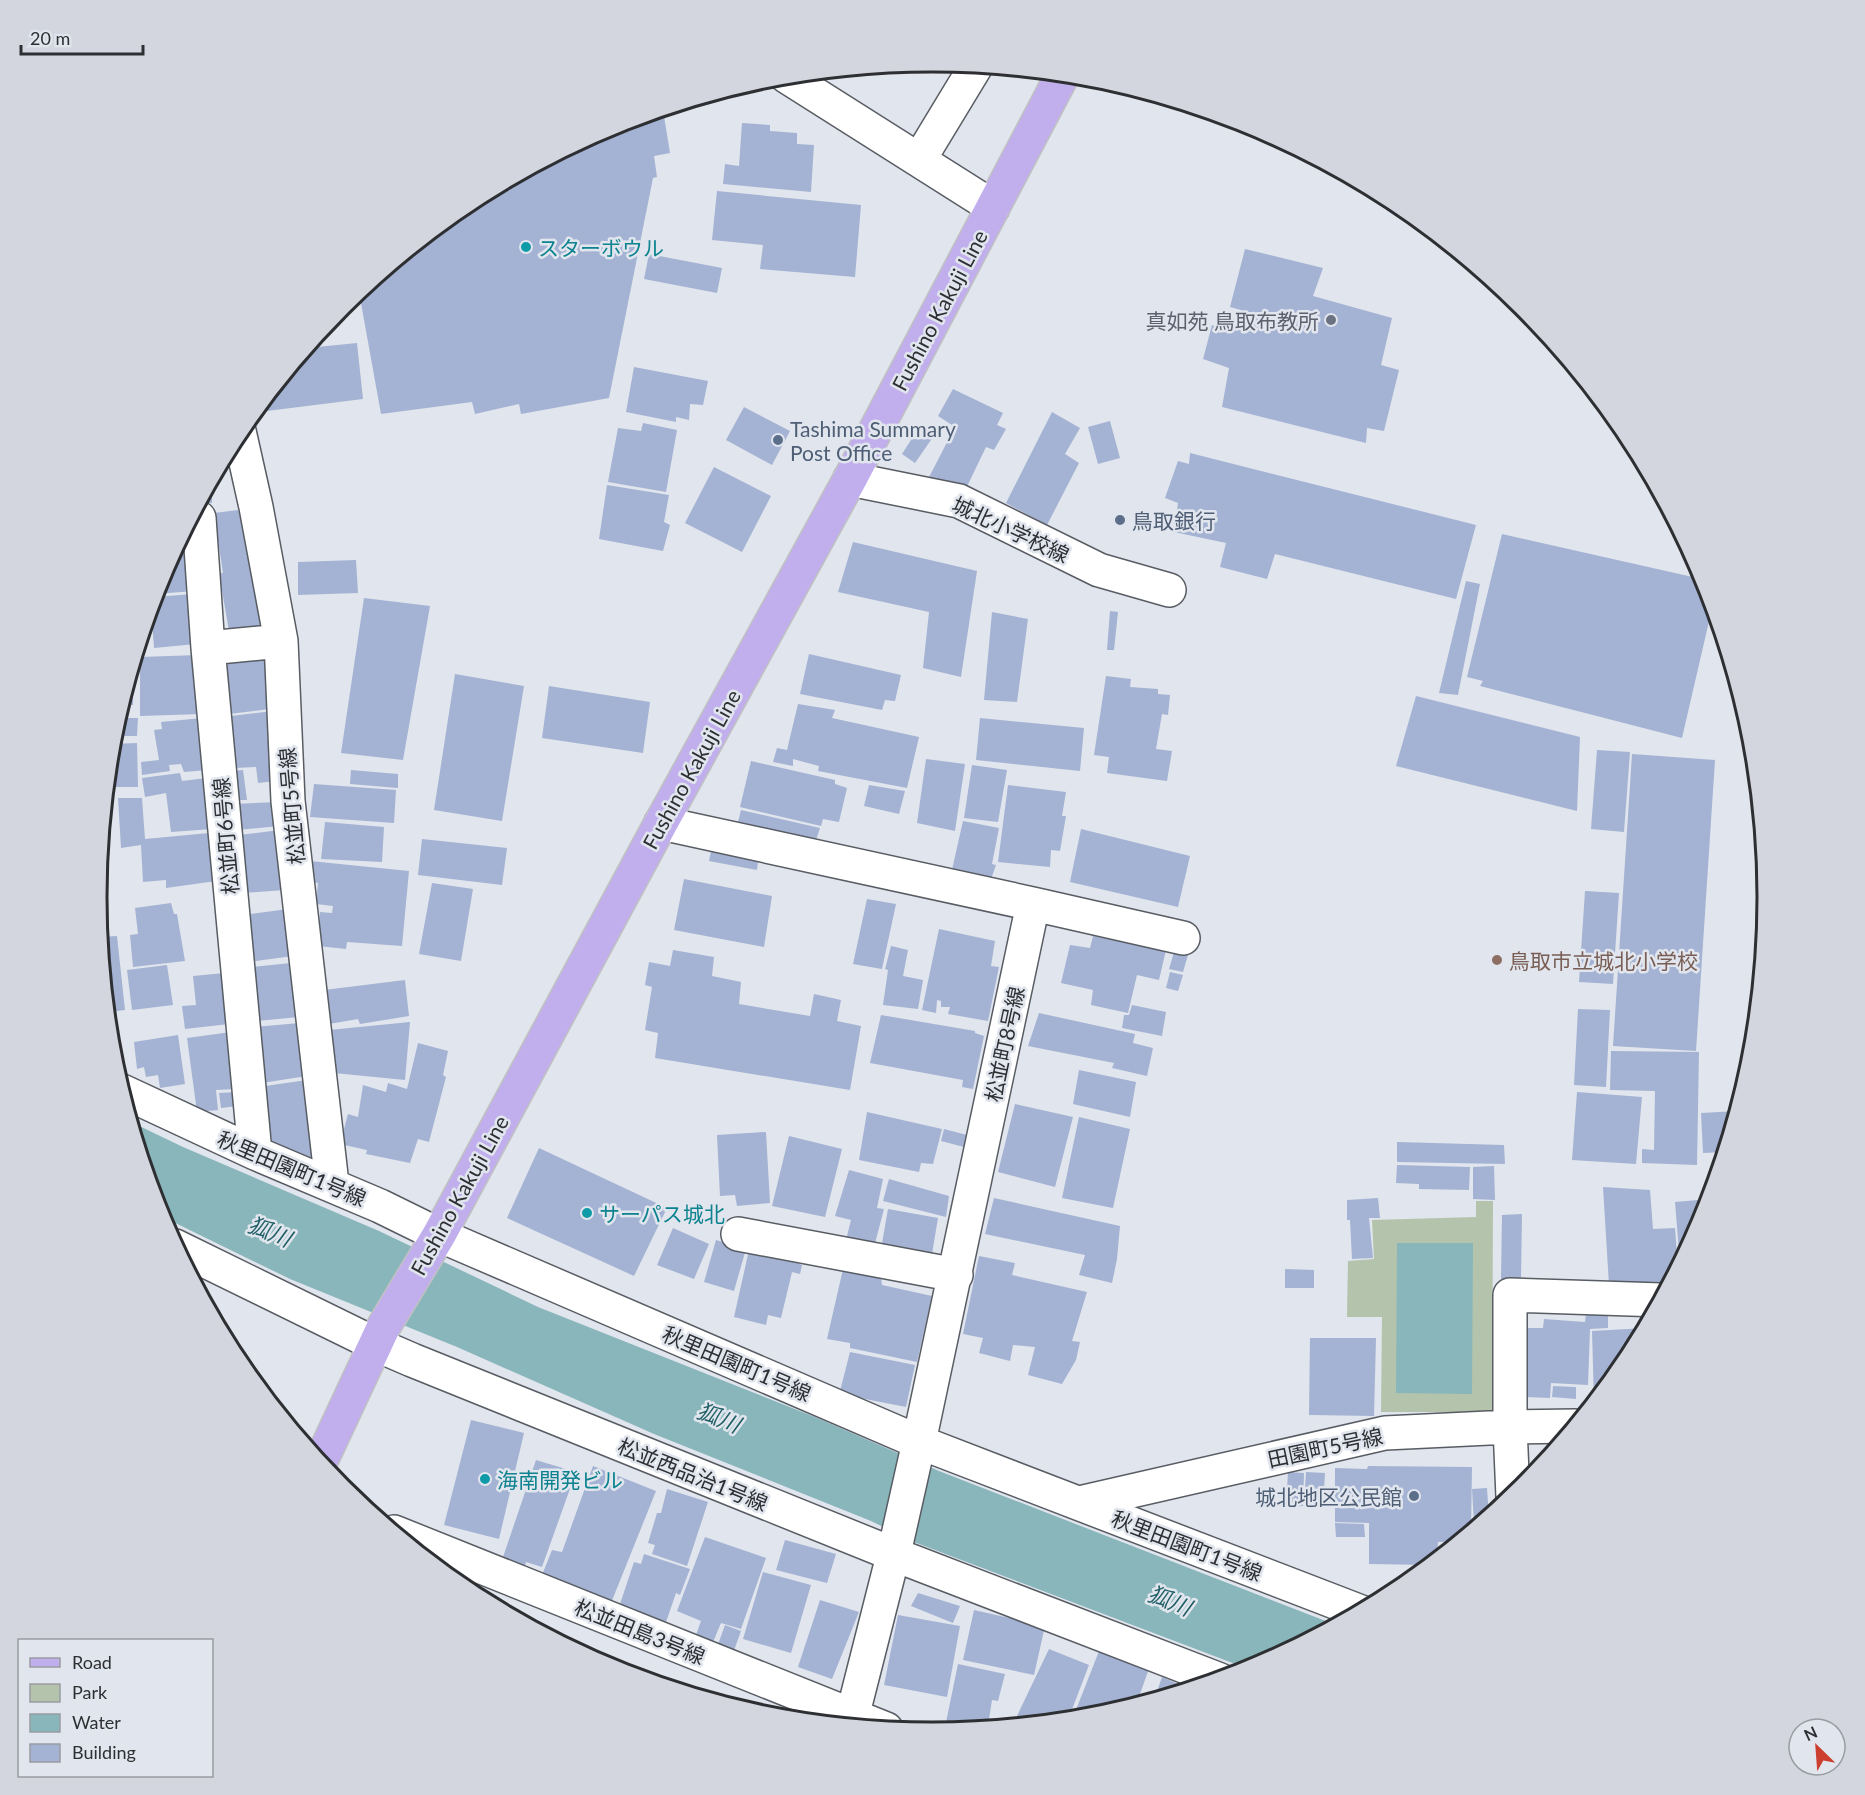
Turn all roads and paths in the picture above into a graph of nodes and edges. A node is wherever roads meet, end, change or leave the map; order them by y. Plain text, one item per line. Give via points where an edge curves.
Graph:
1 (961, 73) edge
2 (1059, 82) edge
3 (801, 83) edge
4 (919, 160) junction
5 (993, 207) junction
6 (242, 445) edge
7 (850, 479) junction
8 (198, 521) edge
9 (1169, 590) dead end
10 (281, 641) junction
11 (208, 648) junction
12 (661, 823) junction
13 (1033, 904) junction
14 (1184, 938) dead end
15 (131, 1095) edge
16 (255, 1153) junction
17 (332, 1184) junction
18 (738, 1234) dead end
19 (435, 1240) junction
20 (187, 1251) edge
21 (956, 1275) junction
22 (1653, 1300) edge
23 (380, 1335) junction
24 (1566, 1426) edge
25 (1510, 1427) junction
26 (918, 1446) junction
27 (324, 1455) edge
28 (1513, 1484) edge
29 (1079, 1503) junction
30 (417, 1542) edge
31 (895, 1547) junction
32 (1351, 1608) edge
33 (1208, 1675) edge
34 (844, 1718) edge
35 (853, 1719) edge

1 - 4 street
2 - 5 main road, Fushino Kakuji Line
3 - 4 street
4 - 5 street
5 - 7 main road, Fushino Kakuji Line
6 - 10 street, 松並町5号線
7 - 9 street, 城北小学校線 via 959,501 1099,570
7 - 12 main road, Fushino Kakuji Line
8 - 11 street, 松並町6号線
10 - 11 street
10 - 17 street, 松並町5号線 via 288,801
11 - 16 street, 松並町6号線
12 - 13 street
12 - 19 main road, Fushino Kakuji Line
13 - 14 street
13 - 21 street, 松並町8号線
15 - 16 street, 秋里田園町1号線
16 - 17 street, 秋里田園町1号線
17 - 19 street, 秋里田園町1号線
18 - 21 street
19 - 23 main road, Fushino Kakuji Line
19 - 26 street, 秋里田園町1号線
20 - 23 street, 松並西品治1号線
21 - 26 street, 松並町8号線
22 - 25 street via 1510,1295
23 - 27 main road, Fushino Kakuji Line
23 - 31 street, 松並西品治1号線
24 - 25 street, 田園町5号線
25 - 28 street
25 - 29 street, 田園町5号線 via 1385,1433
26 - 29 street, 秋里田園町1号線
26 - 31 street, 松並町8号線
29 - 32 street, 秋里田園町1号線
30 - 34 street, 松並田島3号線
31 - 33 street, 松並西品治1号線
31 - 35 street, 松並町8号線

